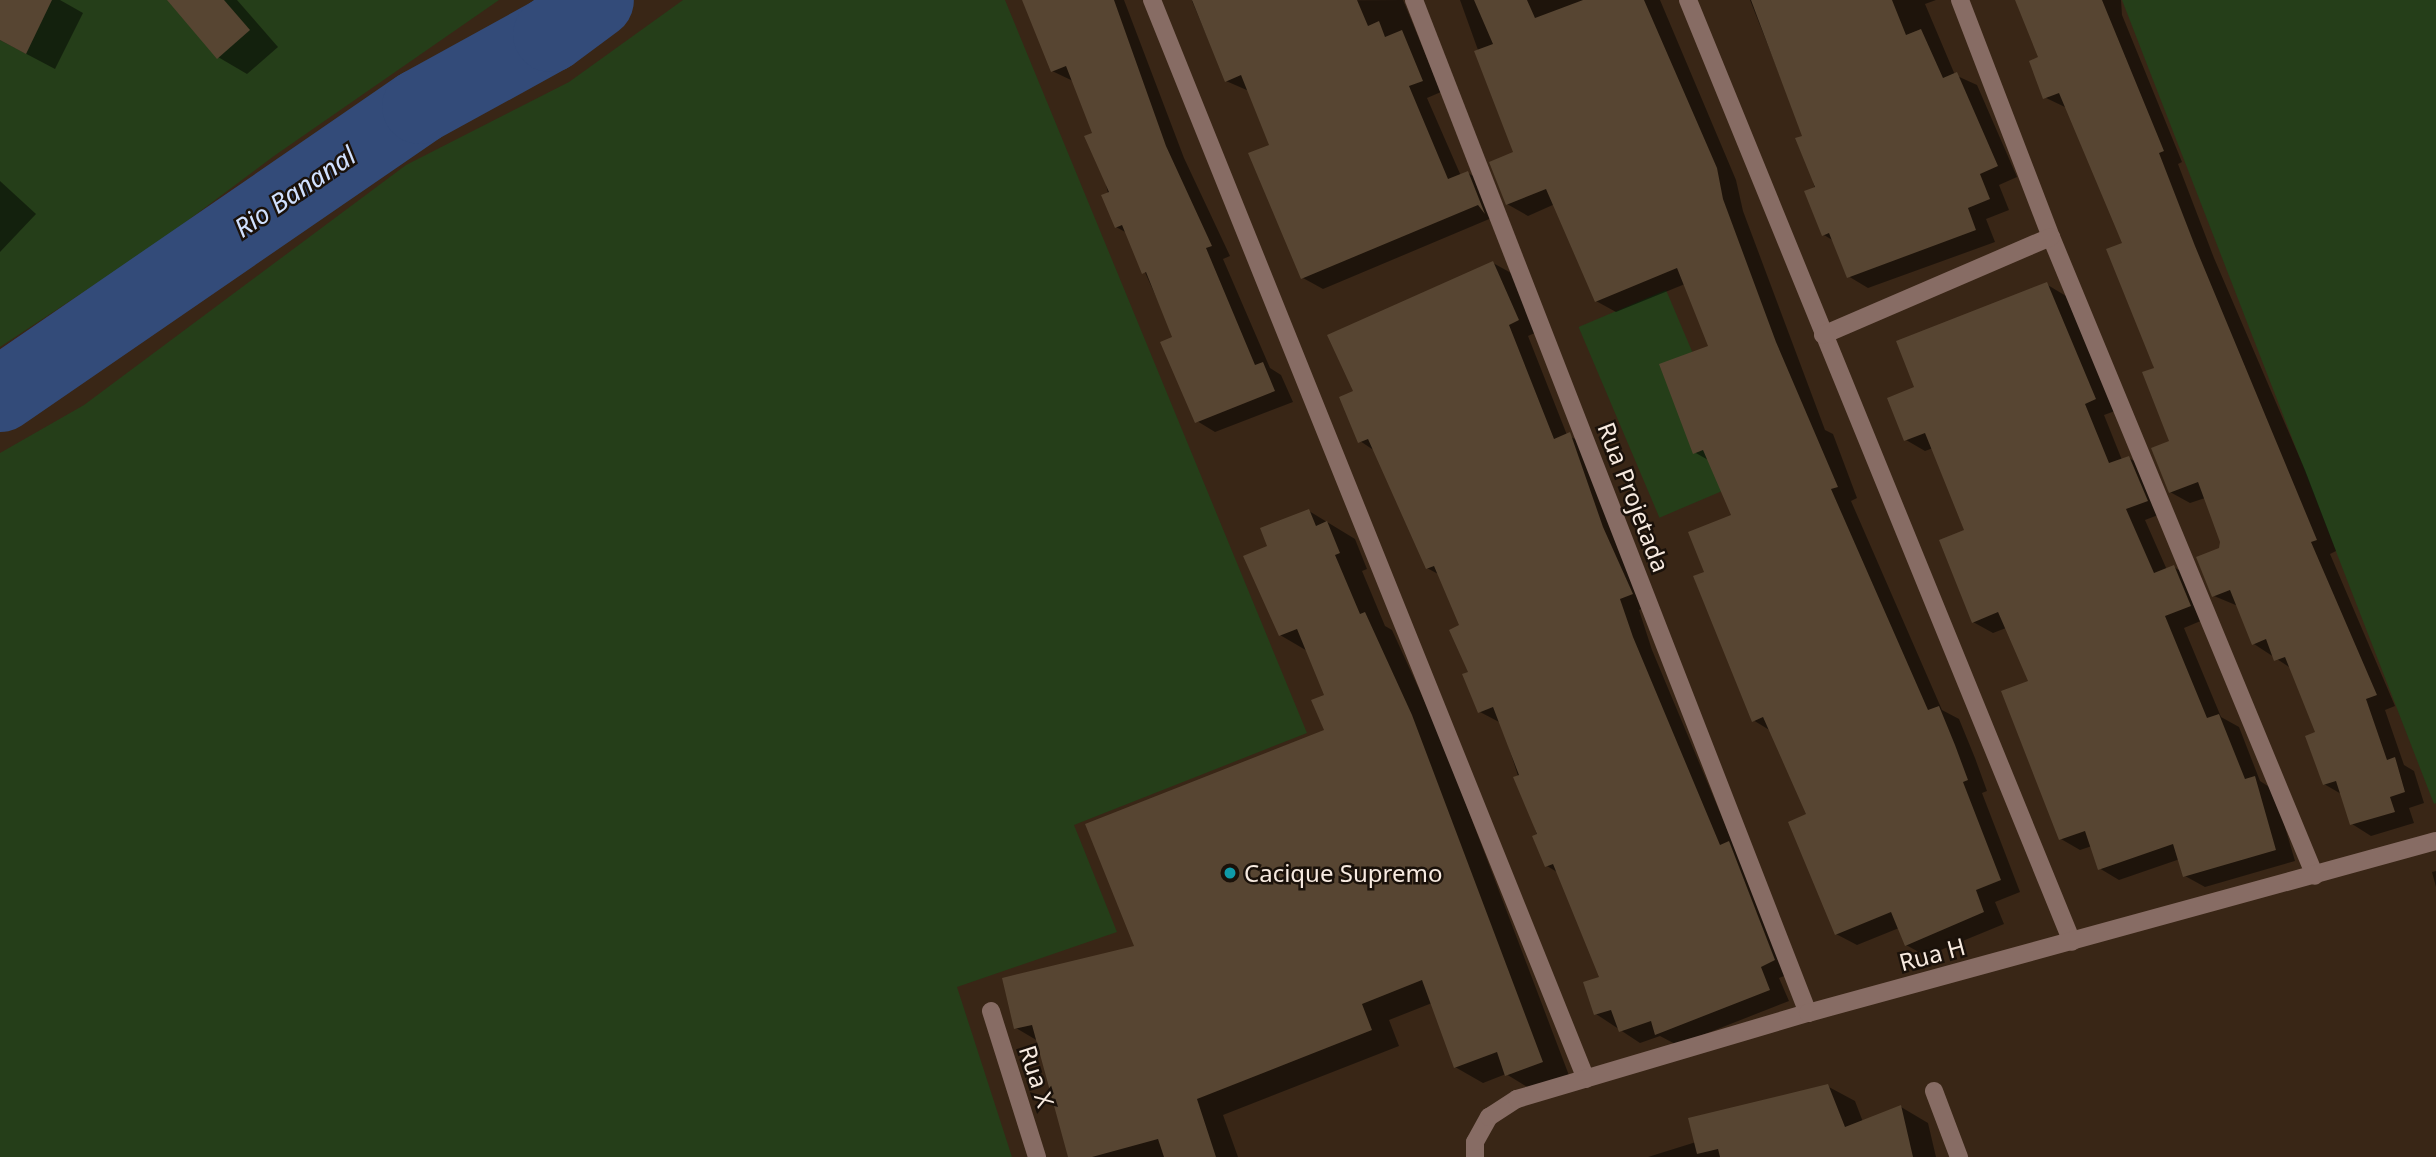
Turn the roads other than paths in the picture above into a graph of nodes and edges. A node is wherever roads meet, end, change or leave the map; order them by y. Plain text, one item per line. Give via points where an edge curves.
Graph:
1 (1152, 0) edge
2 (1414, 0) edge
3 (1688, 0) edge
4 (1960, 0) edge
5 (2051, 237) junction
6 (1823, 335) junction
7 (2436, 841) edge
8 (2315, 876) junction
9 (2072, 942) junction
10 (991, 1010) dead end
11 (1808, 1013) junction
12 (1586, 1079) junction
13 (1934, 1091) dead end
14 (1037, 1157) edge
15 (1475, 1157) edge
16 (1959, 1157) edge

1 - 12 street
2 - 11 street, Rua Projetada
3 - 6 street
4 - 5 street
5 - 6 street
5 - 8 street
6 - 9 street
7 - 8 street, Rua H
8 - 9 street, Rua H
9 - 11 street, Rua H
10 - 14 street, Rua X
11 - 12 street, Rua H
12 - 15 street, Rua H via 1504,1106 1480,1130
13 - 16 street

